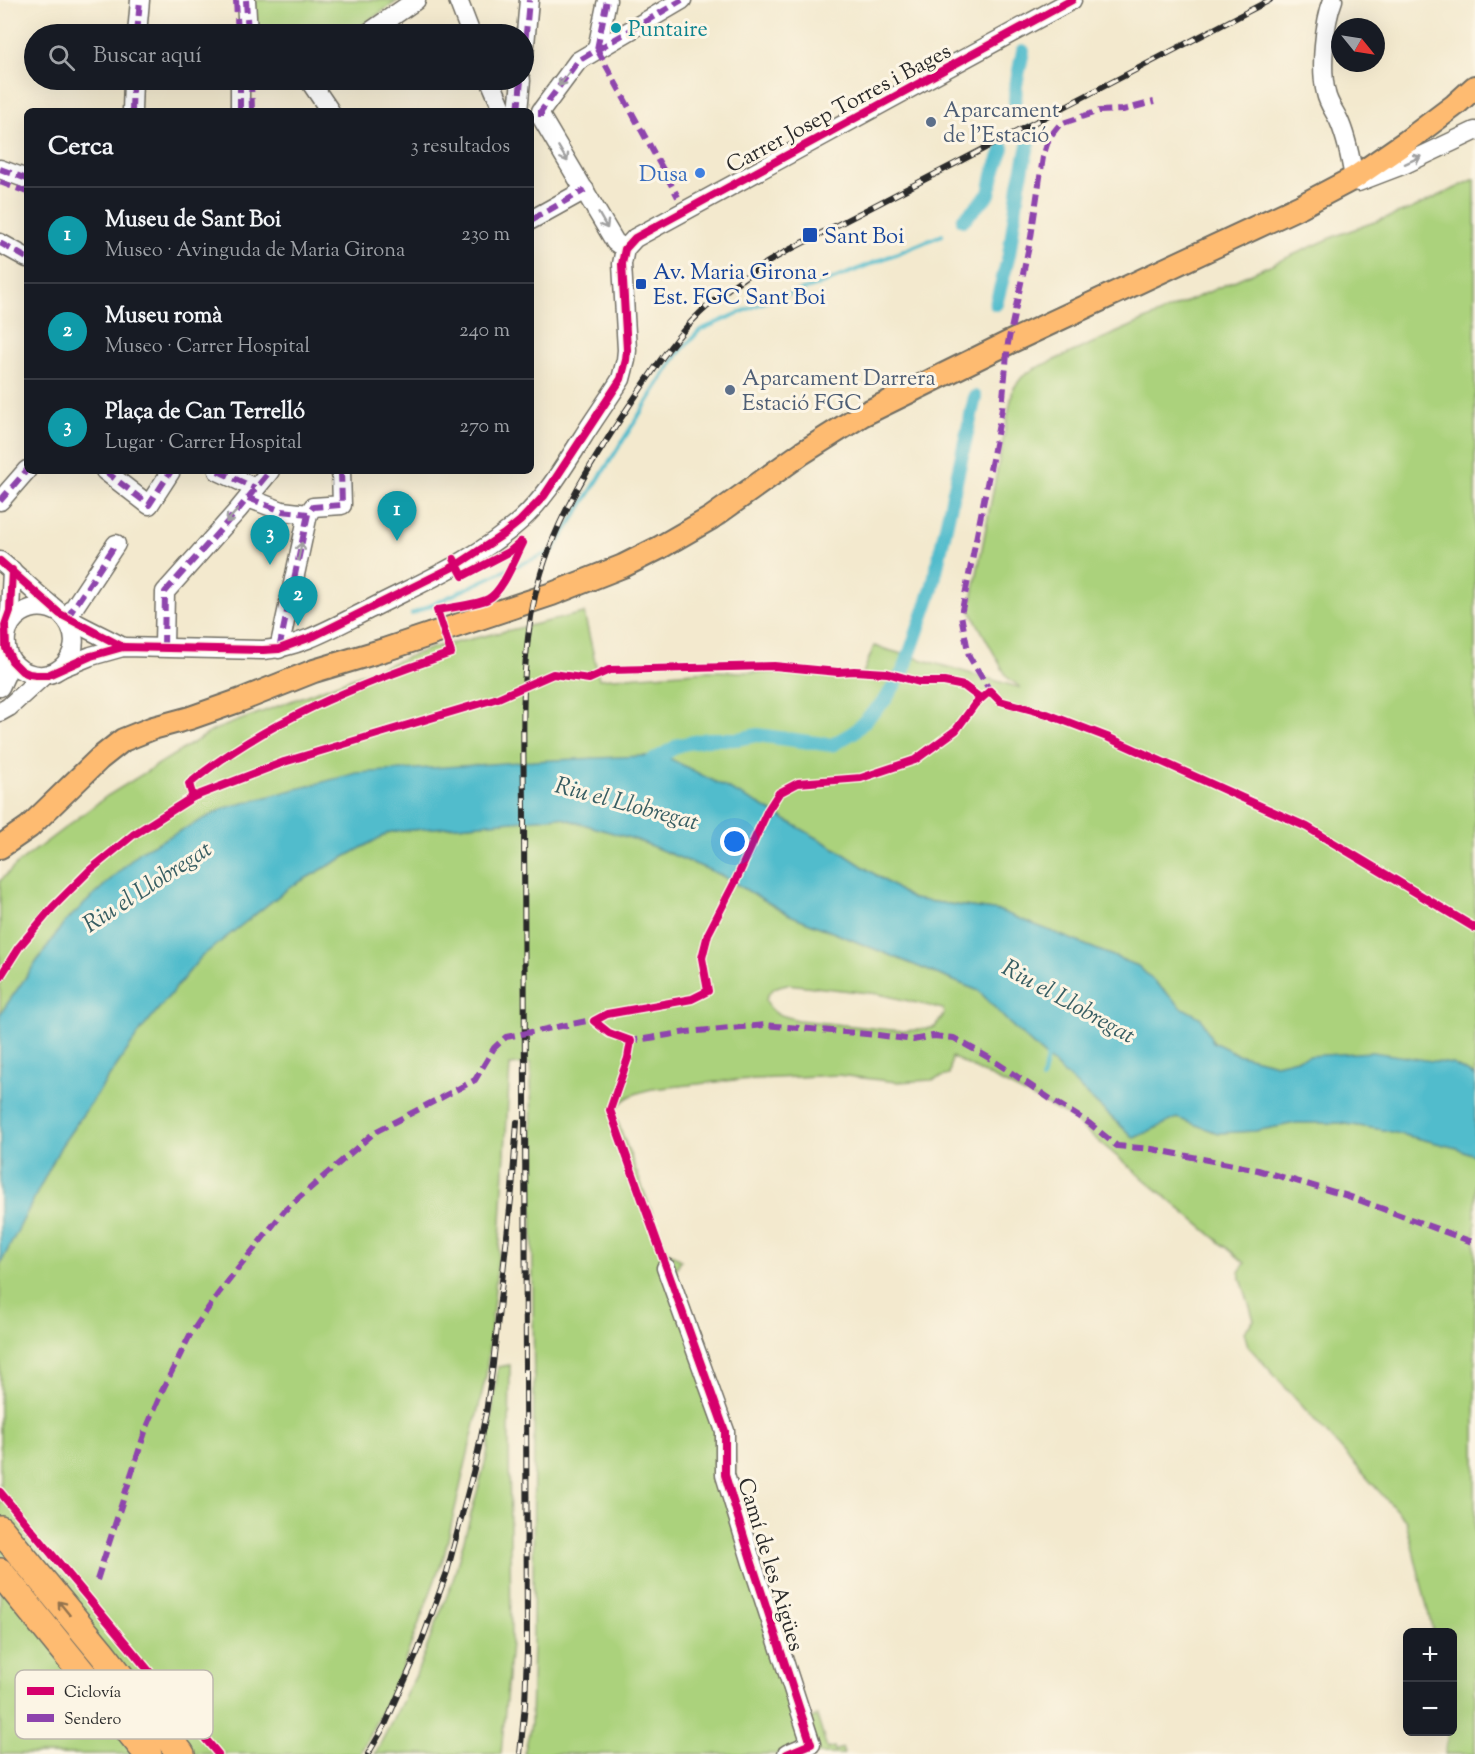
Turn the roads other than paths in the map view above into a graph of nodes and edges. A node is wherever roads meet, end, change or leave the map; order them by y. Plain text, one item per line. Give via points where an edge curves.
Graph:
1 (140, 0) edge
2 (236, 0) edge
3 (246, 0) edge
4 (416, 0) edge
5 (458, 0) edge
6 (529, 0) edge
7 (607, 0) edge
8 (1333, 0) edge
9 (678, 1) edge
10 (1064, 2) edge
11 (138, 24) edge
12 (237, 24) edge
13 (247, 24) edge
14 (381, 24) edge
15 (467, 24) edge
16 (527, 24) edge
17 (597, 49) junction
18 (1475, 87) edge
19 (133, 90) edge
20 (240, 90) edge
21 (251, 90) edge
22 (316, 90) edge
23 (495, 90) edge
24 (516, 90) edge
25 (132, 108) edge
26 (240, 108) edge
27 (252, 108) edge
28 (328, 108) edge
29 (505, 108) edge
30 (507, 108) edge
31 (536, 118) edge
32 (1475, 131) edge
33 (0, 169) edge
34 (24, 178) edge
35 (1354, 178) junction
36 (0, 182) edge
37 (585, 190) junction
38 (24, 191) edge
39 (1301, 206) junction
40 (534, 218) edge
41 (0, 243) edge
42 (625, 249) junction
43 (24, 256) edge
44 (24, 473) edge
45 (109, 474) edge
46 (169, 474) edge
47 (222, 474) edge
48 (267, 474) edge
49 (341, 474) edge
50 (251, 493) junction
51 (0, 501) edge
52 (308, 514) junction
53 (116, 544) dead end
54 (6, 565) edge
55 (64, 616) junction
56 (6, 640) junction
57 (123, 647) junction
58 (164, 647) junction
59 (279, 649) junction
60 (62, 668) junction
61 (43, 676) junction
62 (0, 687) edge
63 (0, 712) edge
64 (0, 847) edge
65 (666, 1268) dead end
66 (0, 1529) edge
67 (0, 1572) edge
68 (102, 1653) junction
69 (80, 1670) edge
70 (115, 1670) edge
71 (120, 1670) edge
72 (136, 1739) edge
73 (169, 1739) edge
74 (182, 1739) edge
75 (148, 1754) edge
76 (181, 1754) edge
77 (195, 1754) edge
78 (787, 1754) edge

1 - 11 street
2 - 12 street
3 - 13 street
4 - 14 street
5 - 15 street
6 - 16 street
7 - 17 street
8 - 35 street via 1325,30 1326,95 1340,123
9 - 17 street
10 - 42 street, Carrer Josep Torres i Bages via 635,238
17 -> 31 street via 578,61
18 - 35 main road
19 - 25 street
20 - 26 street
21 - 27 street
22 - 28 street
23 - 29 street
24 - 30 street
31 -> 37 street
39 -> 32 street
33 - 34 street
35 - 39 main road
36 - 38 street
37 - 40 street
37 -> 42 street via 615,242
39 - 64 main road via 862,416 696,527 623,566 513,608 314,671 123,740 29,827
41 - 43 street
42 - 59 street via 624,370 544,496 520,521 458,565 314,636
44 - 51 street
45 - 46 street via 149,505
47 - 50 street
48 - 50 street
49 - 52 street via 342,505 314,507
50 - 52 street via 282,512
50 -> 58 street via 165,592
59 -> 52 street
53 - 55 street
54 - 55 street
54 - 56 street via 10,611 5,625
55 - 56 street via 43,607 25,611 11,623
55 - 57 street
55 - 60 street via 74,638 71,654
56 - 61 street via 8,655 17,666 29,674
56 - 62 street via 6,674
57 - 58 street
57 - 60 street
58 - 59 street
60 - 61 street
61 - 63 street
65 - 78 street, Camí de les Aigües via 725,1431 725,1475 811,1744
68 -> 66 highway
67 - 69 highway
68 - 70 highway
68 - 71 highway
72 - 75 highway
73 - 76 highway
74 - 77 highway

